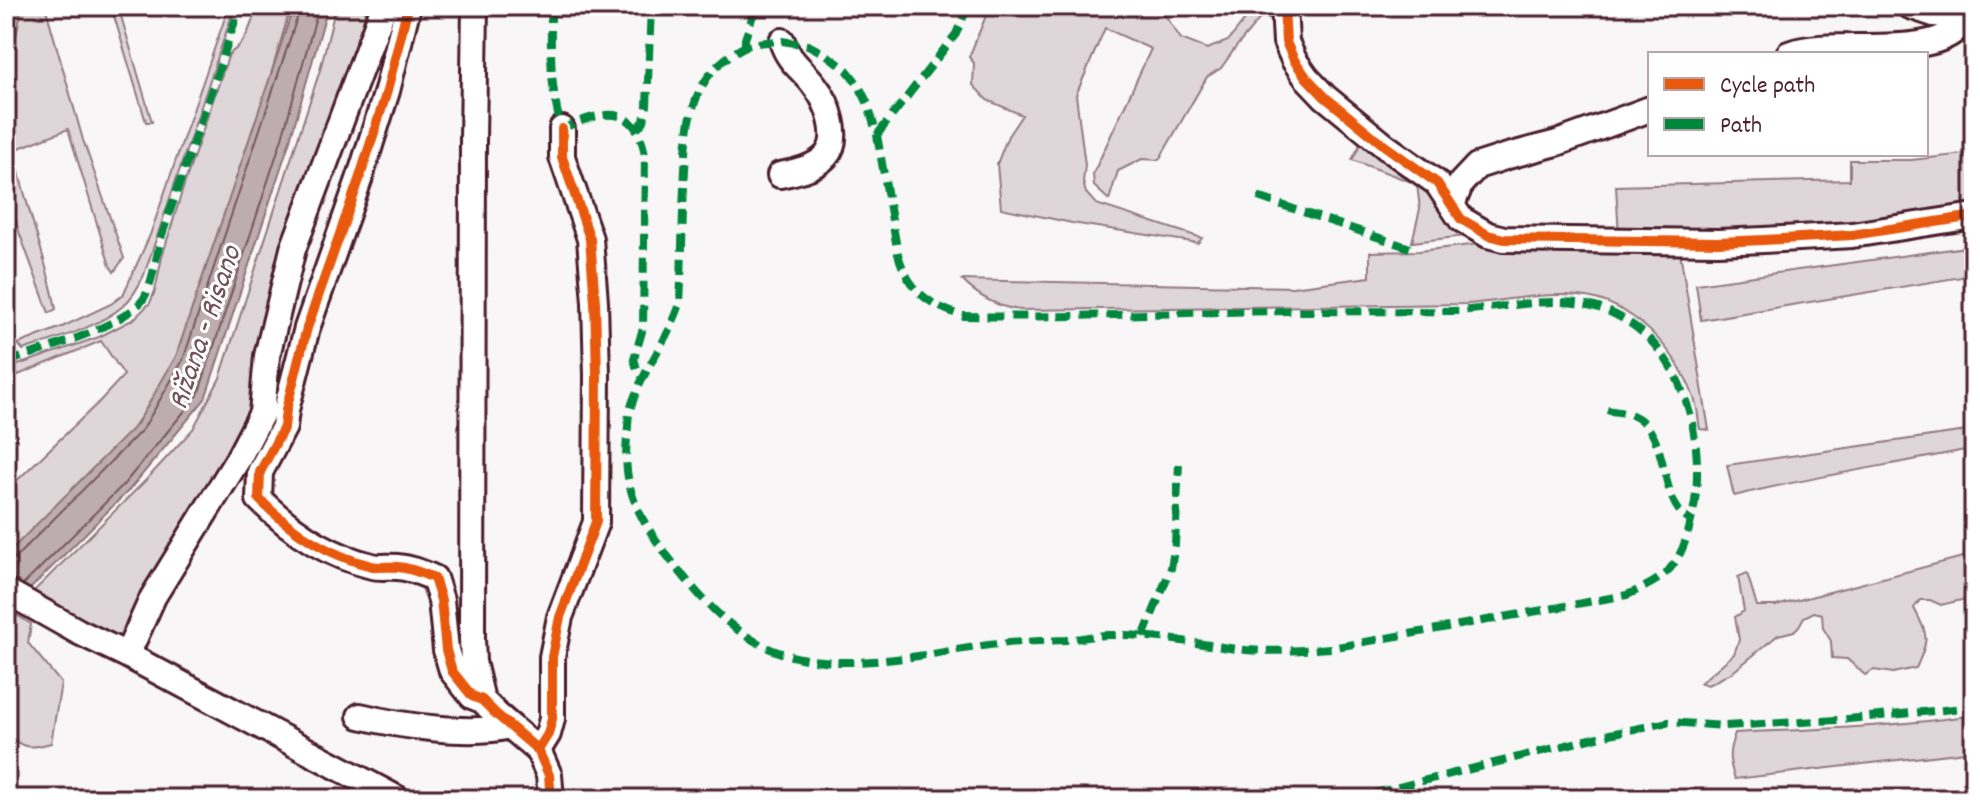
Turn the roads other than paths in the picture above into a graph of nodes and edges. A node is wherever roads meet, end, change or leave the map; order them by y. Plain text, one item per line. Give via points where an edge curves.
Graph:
1 (384, 6) edge
2 (408, 6) edge
3 (475, 6) edge
4 (1284, 6) edge
5 (1910, 6) edge
6 (1969, 19) edge
7 (782, 41) dead end
8 (1794, 52) edge
9 (1648, 110) edge
10 (562, 129) dead end
11 (780, 175) dead end
12 (1452, 205) junction
13 (1974, 216) edge
14 (6, 591) edge
15 (127, 655) junction
16 (360, 716) dead end
17 (491, 720) junction
18 (538, 750) junction
19 (398, 799) edge
20 (551, 799) edge

1 - 15 street via 293,249 267,356 262,413 153,597
2 - 17 street via 387,91 307,328 284,427 260,472 259,499 304,536 342,558 434,578 452,671
3 - 17 street via 472,639 473,662
4 - 12 street via 1286,42 1306,77 1353,122 1437,183
5 - 6 street
6 - 8 street via 1935,41 1916,45 1845,45
7 - 11 street via 787,55 824,97 832,139 821,160
9 - 12 street via 1477,166 1461,183
10 - 18 street via 562,157 590,239 597,375 596,522 560,617 552,657 552,719
12 - 13 street via 1461,219 1488,235 1559,241 1718,242 1852,235
14 - 15 street
15 - 19 street
16 - 17 street via 386,722
17 - 18 street
18 - 20 street via 549,775

